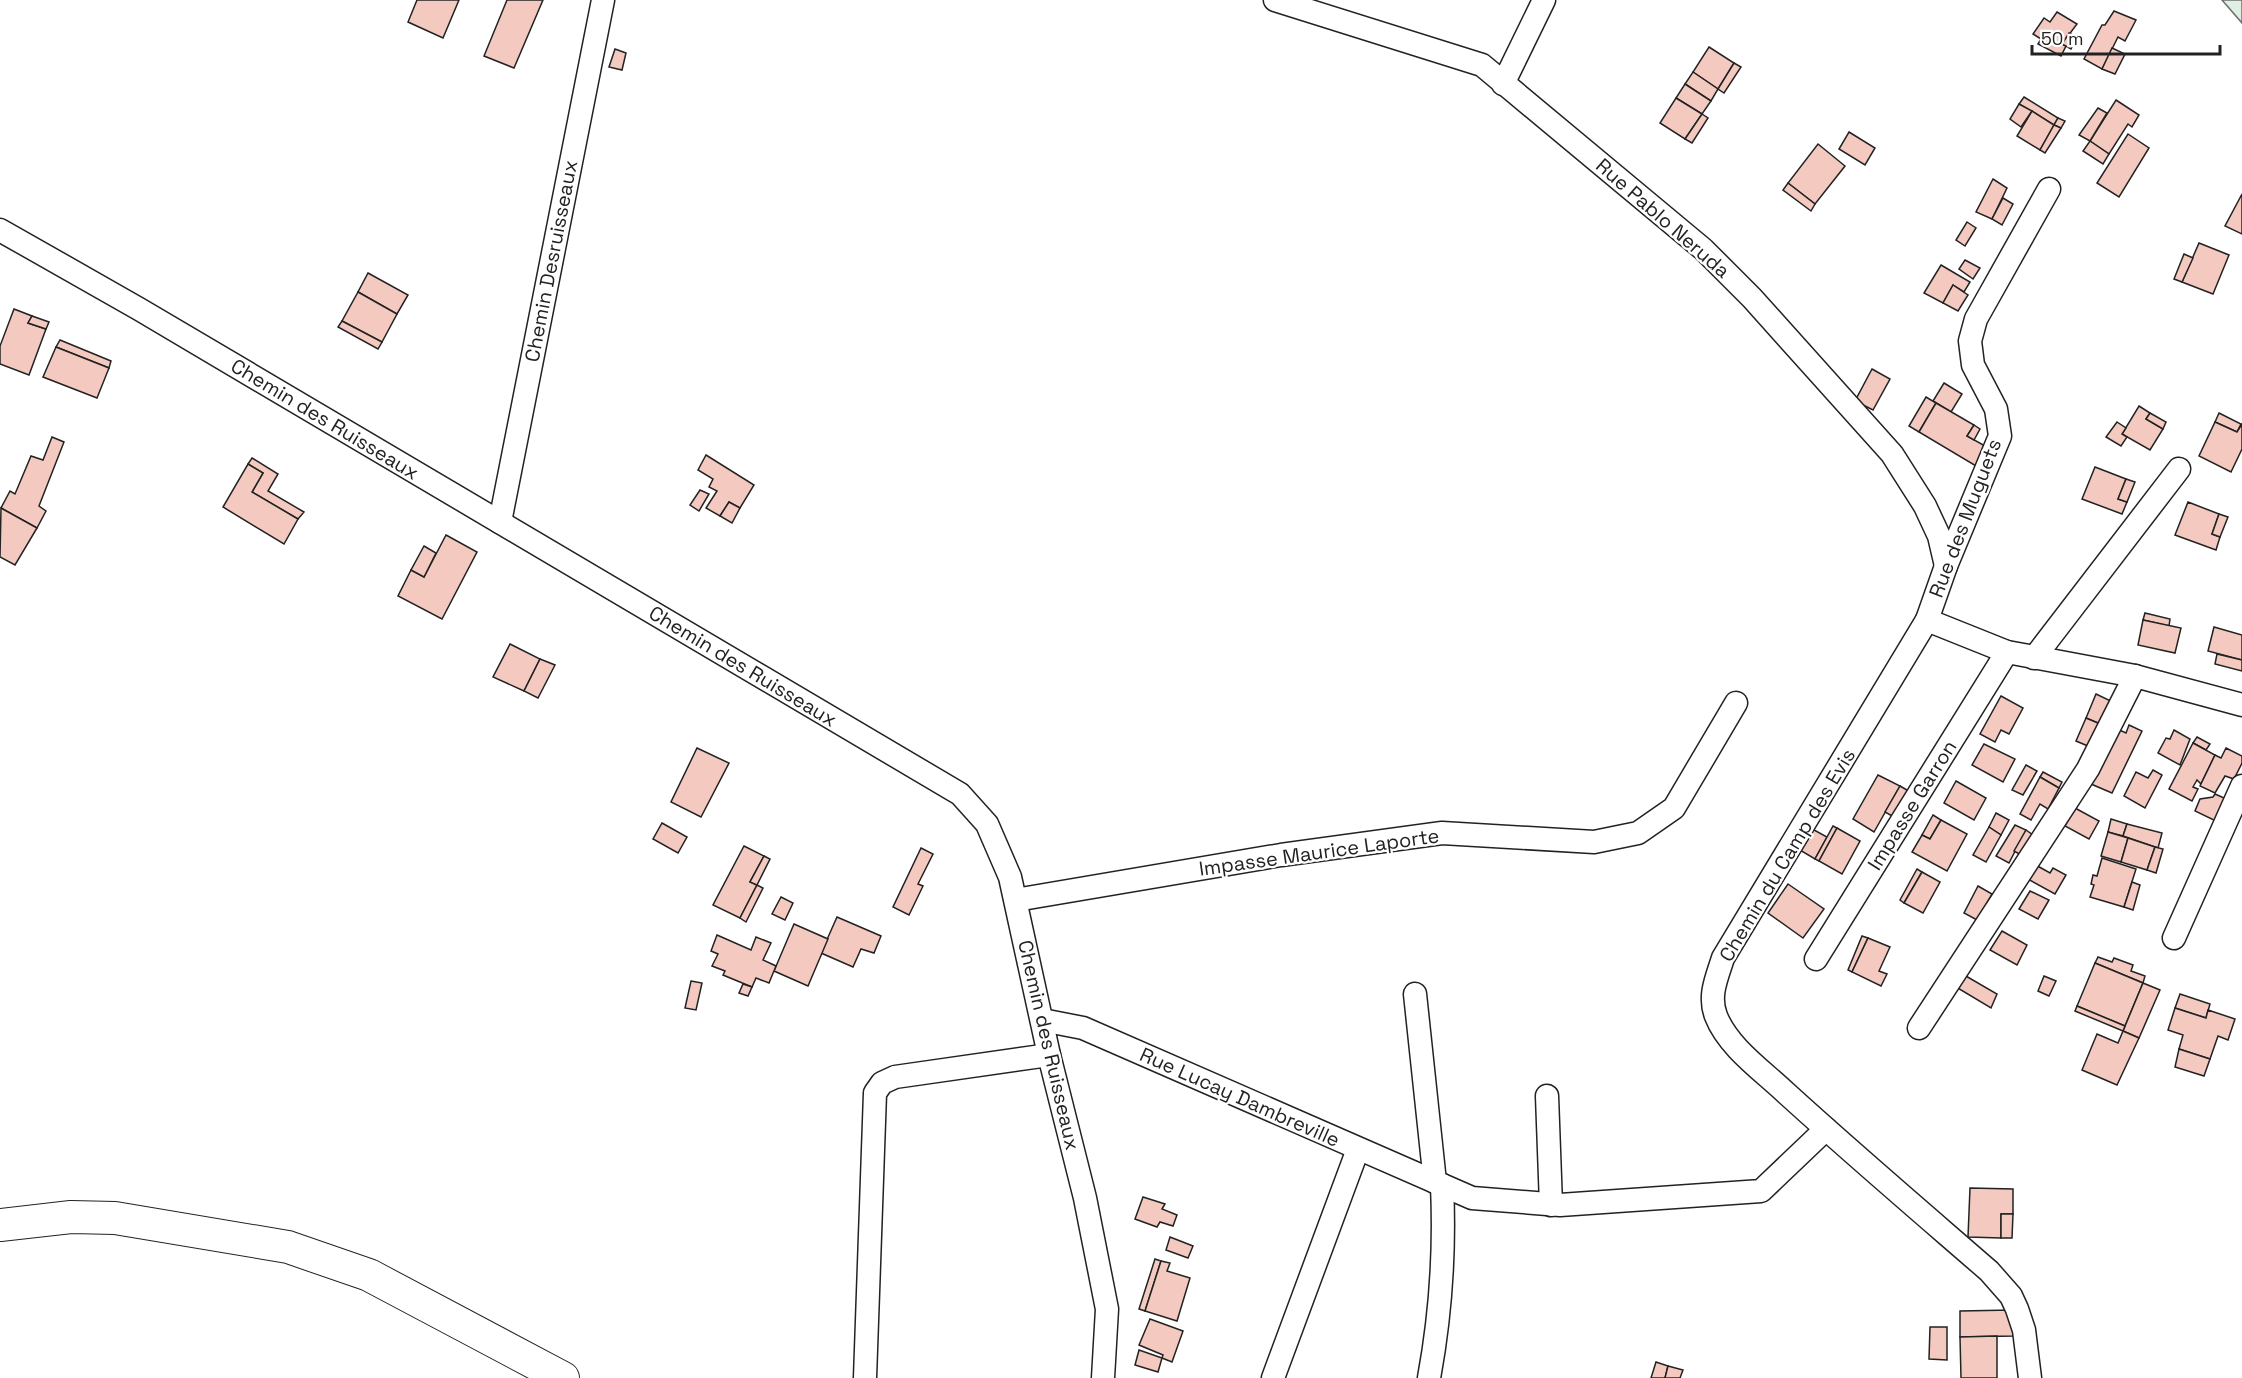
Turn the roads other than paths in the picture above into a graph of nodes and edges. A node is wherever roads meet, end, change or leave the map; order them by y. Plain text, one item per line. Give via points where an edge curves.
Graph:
1 (603, 0) edge
2 (1275, 0) edge
3 (1544, 0) edge
4 (1503, 84) junction
5 (2049, 189) dead end
6 (0, 230) edge
7 (2179, 469) dead end
8 (500, 522) junction
9 (1946, 566) junction
10 (1927, 620) junction
11 (2007, 652) junction
12 (2034, 658) junction
13 (2135, 676) junction
14 (1736, 703) dead end
15 (2242, 705) edge
16 (2242, 786) edge
17 (1016, 900) junction
18 (2174, 938) dead end
19 (1816, 959) dead end
20 (1415, 994) dead end
21 (1042, 1020) junction
22 (1919, 1028) dead end
23 (1050, 1055) junction
24 (1548, 1096) dead end
25 (1826, 1129) junction
26 (1358, 1149) junction
27 (1438, 1184) junction
28 (1551, 1204) junction
29 (0, 1225) edge
30 (563, 1378) edge
31 (865, 1378) edge
32 (1103, 1378) edge
33 (1273, 1378) edge
34 (1430, 1378) edge
35 (2030, 1378) edge

1 - 8 street, Chemin Desruisseaux
2 - 4 street, Rue Pablo Neruda via 1482,65
3 - 4 street
4 - 9 street, Rue Pablo Neruda via 1703,249 1752,297 1893,454 1930,516
5 - 9 street, Rue des Muguets via 1976,319 1970,341 1973,365 1996,409 2000,436
6 - 8 street, Chemin des Ruisseaux
7 - 12 street
8 - 17 street, Chemin des Ruisseaux via 960,794 987,824
9 - 10 street, Rue des Muguets
10 - 11 street
10 - 25 street, Chemin du Camp des Evis via 1723,958 1713,996 1713,1007 1723,1028 1745,1054
11 - 12 street
11 - 19 street, Impasse Garron
12 - 13 street
13 - 15 street
13 - 22 street via 2088,769
14 - 17 street, Impasse Maurice Laporte via 1674,808 1638,833 1594,842 1442,833 1281,855
16 - 18 street
17 - 21 street, Chemin des Ruisseaux
20 - 27 street
21 - 23 street, Chemin des Ruisseaux
21 - 26 street, Rue Lucay Dambreville via 1083,1028
23 - 31 street via 895,1077 882,1083 875,1093
23 - 32 street, Chemin des Ruisseaux via 1107,1309
24 - 28 street
25 - 28 street, Rue Lucay Dambreville via 1761,1191
25 - 35 street, Chemin du Camp des Evis via 1989,1270 2011,1296 2024,1330
26 - 27 street, Rue Lucay Dambreville
26 - 33 street
27 - 28 street, Rue Lucay Dambreville via 1472,1198
27 - 34 street via 1444,1251 1439,1326
29 - 30 main road via 71,1217 115,1218 288,1247 369,1275

